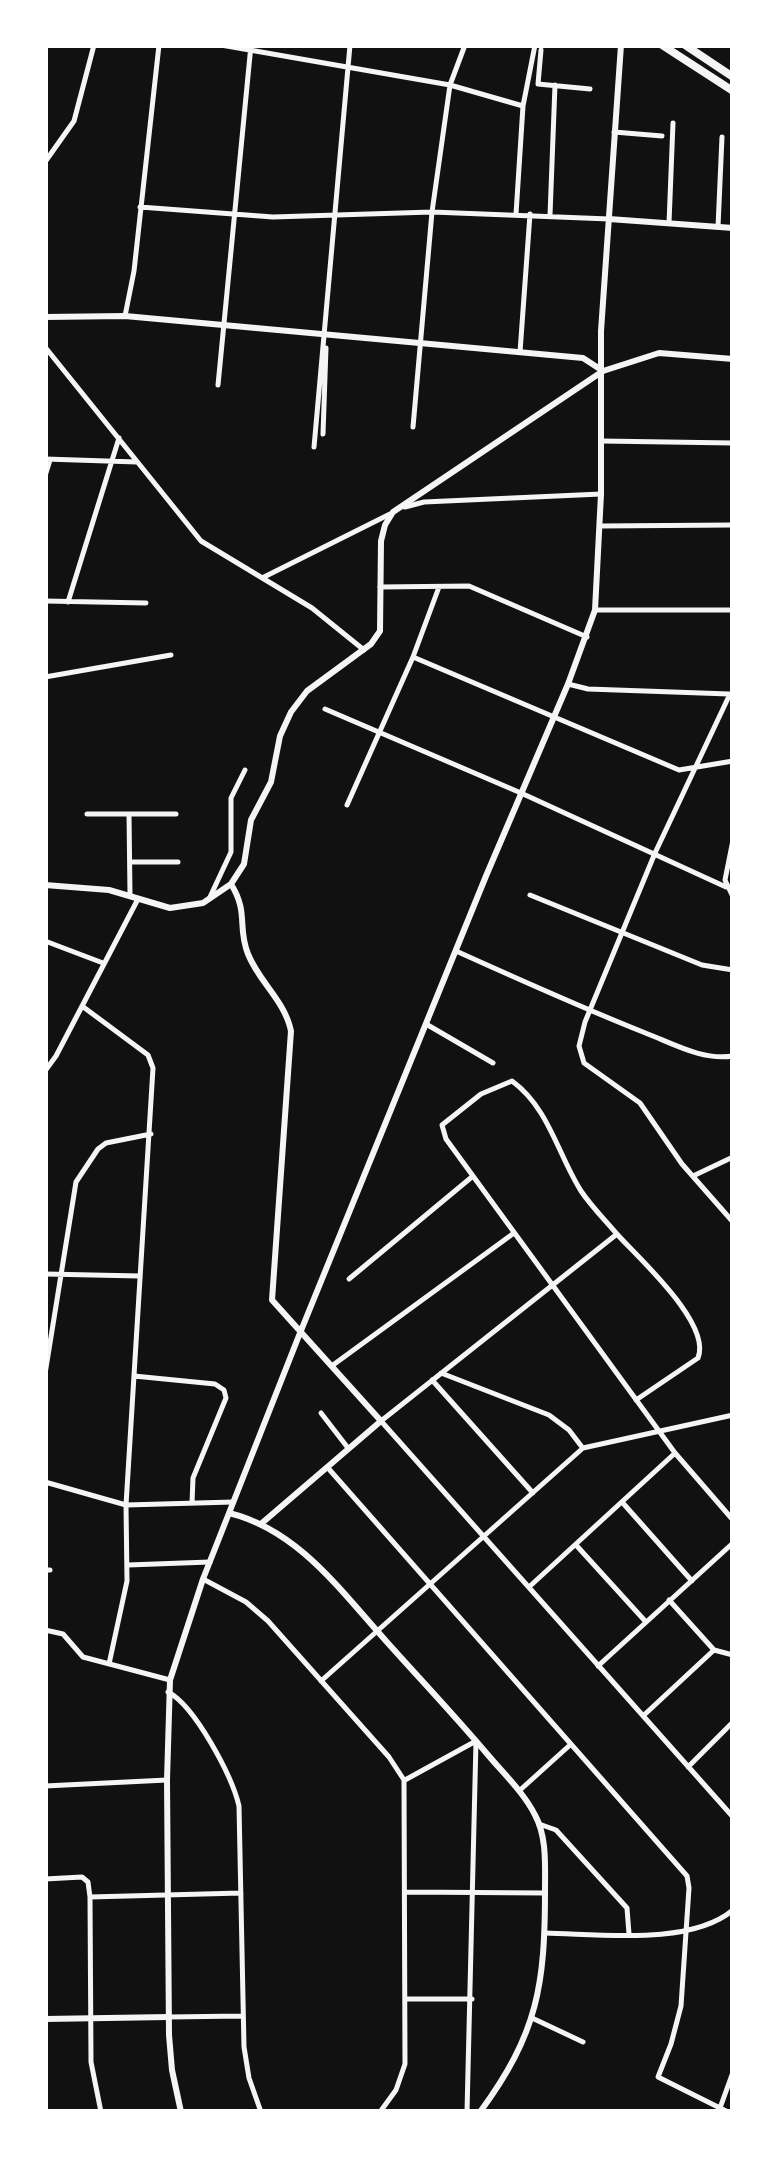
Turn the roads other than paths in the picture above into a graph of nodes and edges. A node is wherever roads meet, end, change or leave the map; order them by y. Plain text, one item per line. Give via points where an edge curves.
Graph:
1 (94, 45) edge
2 (159, 45) edge
3 (220, 45) edge
4 (350, 45) edge
5 (465, 45) edge
6 (621, 45) edge
7 (662, 45) edge
8 (685, 45) edge
9 (251, 48) edge
10 (538, 48) edge
11 (348, 68) junction
12 (733, 77) edge
13 (450, 85) junction
14 (555, 86) junction
15 (590, 89) dead end
16 (733, 92) edge
17 (523, 106) junction
18 (673, 123) dead end
19 (614, 132) junction
20 (662, 136) dead end
21 (722, 137) dead end
22 (45, 162) edge
23 (140, 207) junction
24 (432, 212) junction
25 (234, 214) junction
26 (334, 214) junction
27 (516, 214) junction
28 (530, 214) junction
29 (550, 216) junction
30 (609, 220) junction
31 (669, 223) junction
32 (718, 226) junction
33 (733, 228) edge
34 (125, 316) junction
35 (45, 317) edge
36 (224, 326) junction
37 (326, 335) junction
38 (421, 343) junction
39 (45, 347) edge
40 (520, 352) junction
41 (733, 358) edge
42 (603, 372) junction
43 (218, 385) dead end
44 (413, 427) dead end
45 (323, 434) dead end
46 (120, 438) junction
47 (601, 441) junction
48 (733, 443) edge
49 (314, 447) dead end
50 (48, 459) edge
51 (112, 461) junction
52 (140, 462) junction
53 (45, 476) edge
54 (601, 494) junction
55 (394, 512) junction
56 (733, 525) edge
57 (600, 526) junction
58 (262, 578) junction
59 (378, 587) junction
60 (439, 587) junction
61 (45, 602) edge
62 (68, 602) junction
63 (146, 603) dead end
64 (595, 610) junction
65 (733, 610) edge
66 (587, 637) junction
67 (364, 650) junction
68 (171, 655) dead end
69 (413, 657) junction
70 (45, 677) edge
71 (568, 684) junction
72 (732, 694) edge
73 (325, 709) dead end
74 (552, 716) junction
75 (379, 732) junction
76 (733, 761) edge
77 (694, 769) junction
78 (246, 770) dead end
79 (521, 793) junction
80 (347, 805) dead end
81 (87, 814) dead end
82 (130, 814) junction
83 (176, 814) dead end
84 (733, 840) edge
85 (655, 853) junction
86 (130, 862) junction
87 (178, 862) dead end
88 (230, 884) junction
89 (45, 885) edge
90 (726, 887) junction
91 (530, 895) dead end
92 (134, 897) junction
93 (733, 897) edge
94 (210, 900) junction
95 (621, 934) junction
96 (45, 941) edge
97 (456, 951) junction
98 (103, 963) junction
99 (733, 970) edge
100 (82, 1006) junction
101 (590, 1011) junction
102 (426, 1024) junction
103 (733, 1056) edge
104 (493, 1064) dead end
105 (45, 1071) edge
106 (150, 1134) junction
107 (733, 1157) edge
108 (473, 1176) junction
109 (693, 1176) junction
110 (733, 1222) edge
111 (514, 1233) junction
112 (617, 1234) junction
113 (45, 1274) edge
114 (61, 1275) junction
115 (140, 1276) junction
116 (349, 1279) dead end
117 (552, 1284) junction
118 (302, 1329) junction
119 (333, 1365) junction
120 (45, 1374) edge
121 (441, 1374) junction
122 (134, 1376) junction
123 (432, 1380) junction
124 (636, 1400) junction
125 (321, 1414) dead end
126 (733, 1415) edge
127 (382, 1421) junction
128 (660, 1431) junction
129 (348, 1448) junction
130 (583, 1448) junction
131 (675, 1454) junction
132 (327, 1466) junction
133 (45, 1482) edge
134 (532, 1493) junction
135 (234, 1502) junction
136 (622, 1502) junction
137 (192, 1503) junction
138 (126, 1504) junction
139 (229, 1513) junction
140 (733, 1520) edge
141 (262, 1523) junction
142 (484, 1538) junction
143 (733, 1543) edge
144 (576, 1545) junction
145 (210, 1562) junction
146 (128, 1565) junction
147 (203, 1579) junction
148 (692, 1581) junction
149 (430, 1586) junction
150 (529, 1587) junction
151 (670, 1600) junction
152 (646, 1622) junction
153 (45, 1630) edge
154 (378, 1632) junction
155 (714, 1650) junction
156 (733, 1655) edge
157 (109, 1664) junction
158 (598, 1666) junction
159 (170, 1680) junction
160 (321, 1681) junction
161 (168, 1692) junction
162 (643, 1716) junction
163 (733, 1722) edge
164 (476, 1741) junction
165 (570, 1745) junction
166 (688, 1767) junction
167 (167, 1780) junction
168 (404, 1780) junction
169 (45, 1786) edge
170 (519, 1791) junction
171 (733, 1817) edge
172 (539, 1824) junction
173 (45, 1879) edge
174 (406, 1892) junction
175 (474, 1892) junction
176 (241, 1893) junction
177 (545, 1893) junction
178 (168, 1894) junction
179 (90, 1897) junction
180 (733, 1910) edge
181 (685, 1931) junction
182 (545, 1933) junction
183 (629, 1934) junction
184 (406, 1999) junction
185 (472, 1999) junction
186 (242, 2016) junction
187 (168, 2017) junction
188 (46, 2018) edge
189 (90, 2018) junction
190 (532, 2018) junction
191 (583, 2042) dead end
192 (733, 2072) edge
193 (720, 2108) junction
194 (101, 2112) edge
195 (182, 2112) edge
196 (261, 2112) edge
197 (380, 2112) edge
198 (467, 2112) edge
199 (480, 2112) edge
200 (728, 2112) edge

1 - 22 street via 74,120
2 - 23 street
3 - 9 street
4 - 11 street
5 - 13 street
6 - 19 main road
7 - 16 highway
8 - 12 highway
9 - 11 street
9 - 25 street
10 - 14 street via 538,84
10 - 17 street
11 - 13 street
11 - 26 street
13 - 17 street
13 - 24 street
14 - 15 street
14 - 29 street
17 - 27 street
18 - 31 street
19 - 20 street
19 - 30 main road
21 - 32 street
23 - 25 street
23 - 34 street
24 - 26 street
24 - 27 street
24 - 38 street
25 - 26 street
25 - 36 street
26 - 37 street
27 - 28 street
28 - 29 street
28 - 40 street
29 - 30 street
30 - 31 main road
30 - 42 main road
31 - 32 main road
32 - 33 main road
34 - 35 main road
34 - 36 main road
36 - 37 main road
36 - 43 street
37 - 38 main road
37 - 45 street
37 - 49 street
38 - 40 main road
38 - 44 street
39 - 46 street
40 - 42 main road via 582,358
41 - 42 main road via 659,352
42 - 47 main road
42 - 55 main road
46 - 51 street
46 - 52 street
47 - 48 street
47 - 54 main road
50 - 51 street
50 - 53 street
51 - 52 street
51 - 62 street
52 - 58 street via 201,541
54 - 55 street via 424,502
54 - 57 main road
55 - 58 street
55 - 59 main road via 381,541
56 - 57 street
57 - 64 main road
58 - 67 street
59 - 60 street
59 - 67 main road via 382,626
60 - 66 street via 469,586
60 - 69 street
61 - 62 street
62 - 63 street
64 - 65 street
64 - 66 main road
66 - 71 main road
67 - 88 main road via 307,691 290,712 271,782 251,820 244,864
68 - 70 street
69 - 74 street
69 - 75 street
71 - 72 street
71 - 74 main road
72 - 77 street
73 - 75 street
74 - 77 street via 679,770
74 - 79 main road
75 - 79 street
75 - 80 street
76 - 77 street
77 - 85 street
78 - 94 street via 231,798 231,852
79 - 85 street
79 - 97 main road
81 - 82 street
82 - 83 street
82 - 86 street
84 - 90 street
85 - 90 street
85 - 95 street
86 - 87 street
86 - 92 street
88 - 94 main road
88 - 118 main road via 242,906 250,958 291,1032 272,1296 276,1308
89 - 92 main road
90 - 93 street
91 - 95 street
92 - 94 main road via 170,908
92 - 98 street
95 - 99 street
95 - 101 street
96 - 98 street
97 - 101 street
97 - 102 main road
98 - 100 street
100 - 105 street
100 - 106 street via 151,1058
101 - 103 street via 704,1055
101 - 109 street via 580,1038 584,1062 640,1103
102 - 104 street
102 - 118 main road
106 - 114 street via 106,1143 78,1178
106 - 115 street
107 - 109 street
108 - 111 street
108 - 112 street via 442,1125 480,1094 512,1081 542,1116 583,1194
108 - 116 street
109 - 110 street
111 - 117 street
111 - 119 street
112 - 117 street
112 - 124 street via 694,1326 701,1354
113 - 114 street
114 - 115 street
114 - 120 street
115 - 122 street
117 - 121 street
117 - 124 street
118 - 119 main road
118 - 135 main road
119 - 127 main road
121 - 123 street
121 - 130 street via 548,1415
122 - 137 street via 224,1390 193,1478
122 - 138 street
123 - 127 street
123 - 134 street
124 - 128 street
125 - 129 street
126 - 128 street
127 - 129 main road
127 - 142 street
128 - 130 street
128 - 131 street
129 - 132 main road
130 - 134 street
131 - 136 street
131 - 140 street
132 - 141 main road
132 - 149 street
133 - 138 street
134 - 142 street
135 - 137 street
135 - 139 main road
136 - 144 street
136 - 148 street
137 - 138 street
138 - 146 street
139 - 141 main road
139 - 145 main road
141 - 154 main road via 309,1557
142 - 149 street
142 - 150 street
143 - 148 street
144 - 150 street
144 - 152 street
145 - 146 street
145 - 147 main road
146 - 157 street
147 - 159 main road
147 - 160 street via 255,1609
148 - 151 street
149 - 154 street
149 - 165 street
150 - 158 street
151 - 152 street
151 - 155 street
152 - 158 street
153 - 157 street via 64,1634 83,1657
154 - 160 street
154 - 164 main road
155 - 156 street
155 - 162 street
157 - 159 street
158 - 162 street
159 - 161 main road
160 - 168 street
161 - 167 main road
161 - 176 street via 196,1722 236,1795
162 - 166 street
163 - 166 street
164 - 168 street
164 - 170 main road
164 - 175 street
165 - 170 street
165 - 181 street via 684,1872 690,1888
166 - 171 street
167 - 169 street
167 - 178 main road
168 - 174 street
170 - 172 main road
172 - 177 main road
172 - 183 street via 556,1830 627,1908
173 - 179 street via 82,1877
174 - 175 street
174 - 184 street
175 - 177 street
175 - 185 street
176 - 178 street
176 - 186 street
177 - 182 main road
178 - 179 street
178 - 187 main road
179 - 189 street
180 - 181 street via 705,1928
181 - 183 street
181 - 193 street via 681,2006 658,2077
182 - 183 street
182 - 190 main road
184 - 185 street
184 - 197 street via 402,2078
185 - 198 street
186 - 187 street
186 - 196 street via 246,2062
187 - 189 main road
187 - 195 main road
188 - 189 main road
189 - 194 street
190 - 191 street
190 - 199 main road
192 - 193 street
193 - 200 street

